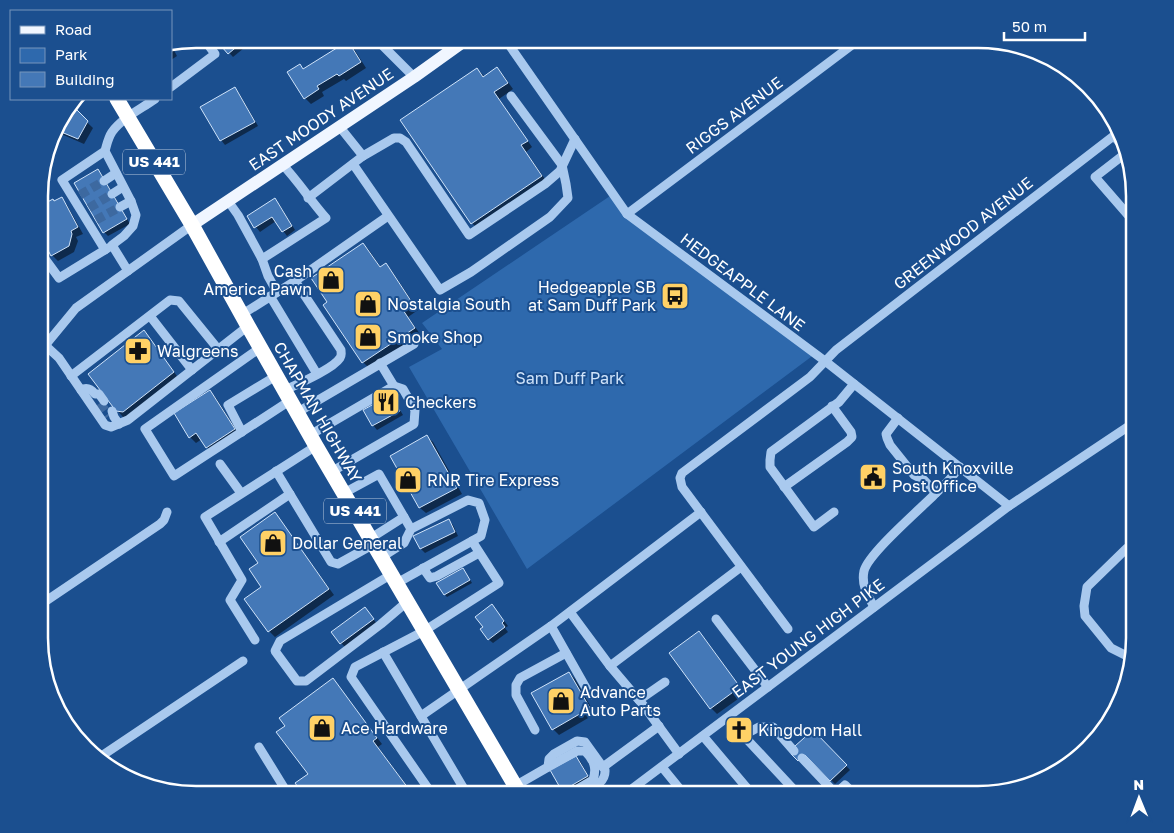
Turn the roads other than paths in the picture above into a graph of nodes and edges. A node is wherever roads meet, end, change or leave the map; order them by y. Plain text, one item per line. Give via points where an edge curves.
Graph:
1 (210, 47) edge
2 (384, 47) edge
3 (455, 47) edge
4 (511, 47) edge
5 (848, 48) edge
6 (414, 77) junction
7 (172, 86) edge
8 (511, 96) dead end
9 (118, 100) edge
10 (154, 100) edge
11 (128, 117) junction
12 (339, 126) junction
13 (1114, 136) edge
14 (574, 139) junction
15 (105, 151) junction
16 (363, 156) junction
17 (1121, 157) edge
18 (282, 164) junction
19 (352, 164) junction
20 (562, 165) junction
21 (116, 173) junction
22 (104, 181) tunnel mouth
23 (123, 187) junction
24 (112, 194) tunnel mouth
25 (308, 198) junction
26 (131, 201) junction
27 (228, 201) junction
28 (120, 207) tunnel mouth
29 (1126, 212) edge
30 (627, 214) junction
31 (388, 216) junction
32 (192, 225) junction
33 (108, 248) junction
34 (262, 260) junction
35 (47, 262) edge
36 (128, 271) junction
37 (295, 281) junction
38 (274, 294) junction
39 (150, 316) junction
40 (245, 321) junction
41 (47, 344) edge
42 (414, 344) dead end
43 (47, 347) edge
44 (260, 348) junction
45 (218, 349) junction
46 (825, 361) junction
47 (380, 363) junction
48 (192, 370) junction
49 (316, 374) junction
50 (71, 376) junction
51 (276, 376) junction
52 (854, 384) junction
53 (394, 386) junction
54 (81, 390) junction
55 (291, 401) junction
56 (102, 402) tunnel mouth
57 (832, 406) junction
58 (898, 418) junction
59 (1126, 428) edge
60 (242, 432) junction
61 (313, 440) junction
62 (220, 464) dead end
63 (960, 468) junction
64 (276, 471) junction
65 (332, 472) junction
66 (784, 486) junction
67 (242, 493) junction
68 (344, 493) junction
69 (936, 493) junction
70 (290, 494) junction
71 (1009, 506) junction
72 (167, 512) dead end
73 (700, 512) junction
74 (834, 512) dead end
75 (404, 517) junction
76 (411, 529) junction
77 (372, 541) junction
78 (472, 541) junction
79 (220, 542) junction
80 (1126, 549) edge
81 (479, 553) junction
82 (382, 557) junction
83 (741, 566) junction
84 (423, 568) junction
85 (394, 578) junction
86 (48, 600) edge
87 (408, 601) junction
88 (874, 607) junction
89 (570, 612) junction
90 (716, 619) dead end
91 (551, 626) junction
92 (788, 629) dead end
93 (424, 631) junction
94 (255, 640) dead end
95 (383, 652) junction
96 (566, 653) junction
97 (1125, 655) edge
98 (244, 661) dead end
99 (610, 666) junction
100 (664, 682) dead end
101 (768, 687) junction
102 (460, 690) junction
103 (590, 695) dead end
104 (639, 700) junction
105 (421, 716) junction
106 (727, 718) junction
107 (659, 726) junction
108 (535, 730) dead end
109 (744, 735) junction
110 (703, 736) junction
111 (259, 747) dead end
112 (794, 751) dead end
113 (104, 754) edge
114 (679, 754) junction
115 (802, 758) dead end
116 (548, 767) junction
117 (603, 767) junction
118 (662, 767) junction
119 (283, 785) edge
120 (426, 785) edge
121 (462, 785) edge
122 (510, 785) edge
123 (521, 785) edge
124 (584, 786) edge
125 (596, 786) edge
126 (637, 786) edge
127 (677, 786) edge
128 (745, 786) edge
129 (790, 786) edge
130 (827, 786) edge

1 - 7 street via 215,54
2 - 6 street
3 - 6 main road, EAST MOODY AVENUE
4 - 14 street, HEDGEAPPLE LANE
5 - 30 street, RIGGS AVENUE
6 - 12 main road, EAST MOODY AVENUE
8 - 20 street
9 - 11 highway, CHAPMAN HIGHWAY / US 441
10 - 11 street
11 - 15 street via 112,132
11 - 32 highway, CHAPMAN HIGHWAY / US 441
12 - 16 street
12 - 18 main road, EAST MOODY AVENUE
13 - 46 street, GREENWOOD AVENUE
14 - 20 street
14 - 30 street, HEDGEAPPLE LANE
15 - 21 street
15 - 33 street via 62,180 77,197
16 - 19 street
16 - 20 street via 394,138 406,142 469,235 545,184 560,171
17 - 29 street via 1095,176
18 - 25 street
18 - 27 main road, EAST MOODY AVENUE
19 - 25 street
19 - 31 street
20 - 31 street via 568,198 550,216 440,290
21 - 22 street
21 - 23 street
23 - 24 street
23 - 26 street
25 - 34 street via 326,218
26 - 28 street
26 - 33 street via 136,215 133,226
27 - 32 main road, EAST MOODY AVENUE
27 - 34 street
30 - 46 street, HEDGEAPPLE LANE
31 - 37 street
32 - 36 street
32 - 40 highway, CHAPMAN HIGHWAY / US 441
33 - 35 street via 59,278
33 - 36 street
34 - 38 street
36 - 41 street via 76,308
37 - 38 street
37 - 49 street via 341,350 339,359
38 - 40 street
38 - 49 street
39 - 45 street via 170,300 179,301
39 - 48 street
39 - 50 street
40 - 44 highway, CHAPMAN HIGHWAY / US 441
40 - 45 street
42 - 47 street
43 - 50 street
44 - 51 highway, CHAPMAN HIGHWAY / US 441
44 - 60 street via 146,429 174,476
45 - 48 street
46 - 52 street, HEDGEAPPLE LANE
46 - 73 street, GREENWOOD AVENUE via 810,376 682,473 682,487
47 - 53 street
47 - 55 street
48 - 54 street via 128,420 114,417 111,427 104,425
49 - 55 street
50 - 54 street
51 - 55 highway, CHAPMAN HIGHWAY / US 441
51 - 60 street via 228,405
52 - 57 street
52 - 58 street, HEDGEAPPLE LANE
53 - 61 street
53 - 65 street via 403,389 415,410 414,424
54 - 56 street via 91,389 99,394
55 - 60 street
55 - 61 highway, CHAPMAN HIGHWAY / US 441
57 - 66 street via 771,452 770,467
57 - 66 street via 852,437
58 - 63 street, HEDGEAPPLE LANE
58 - 69 street via 886,438 914,475
59 - 71 street, EAST YOUNG HIGH PIKE
61 - 64 street
61 - 65 highway, CHAPMAN HIGHWAY / US 441
62 - 67 street
63 - 69 street
63 - 71 street, HEDGEAPPLE LANE
64 - 67 street
64 - 70 street
65 - 68 highway, CHAPMAN HIGHWAY / US 441
66 - 74 street via 814,527
67 - 79 street via 204,517
68 - 75 street via 379,474
68 - 77 highway, CHAPMAN HIGHWAY / US 441
69 - 88 street via 867,564 863,580
70 - 77 street via 331,562 338,564
70 - 79 street
71 - 88 street, EAST YOUNG HIGH PIKE
72 - 86 street via 160,524
73 - 83 street
73 - 89 street
75 - 76 street
75 - 77 street
76 - 78 street via 468,500 479,504 485,520 481,536
76 - 82 street via 404,543
77 - 82 highway, CHAPMAN HIGHWAY / US 441
78 - 81 street
78 - 84 street
79 - 94 street via 242,580 230,600
80 - 97 street via 1087,587 1084,606 1085,616 1111,648
81 - 84 street via 430,578
81 - 93 street via 499,583
82 - 85 highway, CHAPMAN HIGHWAY / US 441
83 - 92 street
83 - 99 street
84 - 85 street
85 - 87 highway, CHAPMAN HIGHWAY / US 441
85 - 87 street via 280,641 276,651 297,681 306,681
87 - 93 highway, CHAPMAN HIGHWAY / US 441
88 - 101 street, EAST YOUNG HIGH PIKE
89 - 91 street
89 - 99 street
90 - 101 street
91 - 96 street
91 - 102 street
93 - 95 street
93 - 102 highway, CHAPMAN HIGHWAY / US 441
95 - 105 street
95 - 120 street via 354,667 351,676
96 - 103 street
96 - 108 street via 520,678 516,686 516,695
98 - 113 street
99 - 104 street
100 - 104 street
101 - 106 street, EAST YOUNG HIGH PIKE
102 - 105 street
102 - 122 highway, CHAPMAN HIGHWAY / US 441
104 - 107 street
105 - 121 street
106 - 109 street
106 - 110 street, EAST YOUNG HIGH PIKE
107 - 114 street
107 - 117 street
109 - 112 street via 759,727 773,727
109 - 129 street
110 - 114 street, EAST YOUNG HIGH PIKE
110 - 128 street
111 - 119 street
114 - 118 street, EAST YOUNG HIGH PIKE
115 - 130 street
116 - 117 street via 554,754 577,741 585,742
116 - 123 street
116 - 124 street via 577,751 585,751 591,758 595,774 593,780
117 - 125 street via 605,775
118 - 126 street, EAST YOUNG HIGH PIKE
118 - 127 street

